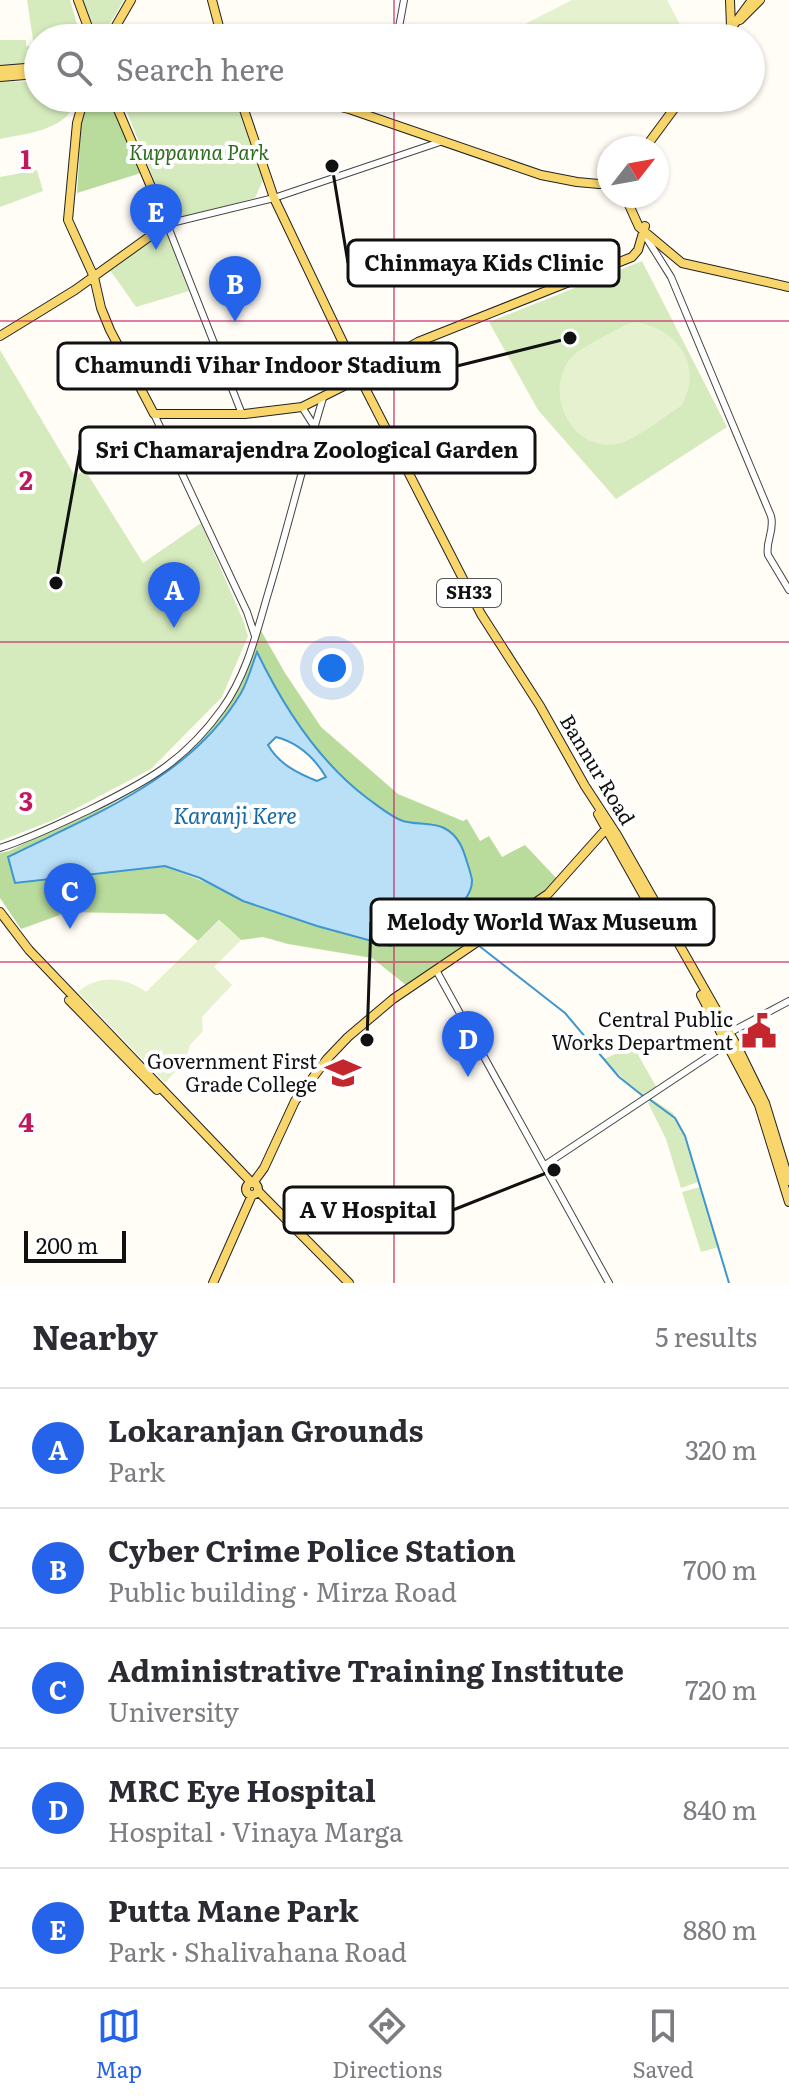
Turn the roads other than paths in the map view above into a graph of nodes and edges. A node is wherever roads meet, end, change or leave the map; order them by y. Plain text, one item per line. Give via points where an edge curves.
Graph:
1 (77, 0) edge
2 (131, 0) edge
3 (212, 0) edge
4 (404, 0) edge
5 (730, 0) edge
6 (752, 0) edge
7 (760, 0) edge
8 (85, 24) edge
9 (117, 24) edge
10 (218, 24) edge
11 (400, 24) edge
12 (731, 24) edge
13 (735, 24) edge
14 (736, 24) edge
15 (24, 68) edge
16 (0, 70) edge
17 (24, 75) edge
18 (0, 77) edge
19 (79, 112) edge
20 (119, 112) edge
21 (121, 112) edge
22 (245, 112) edge
23 (357, 112) edge
24 (672, 112) edge
25 (120, 115) junction
26 (654, 136) edge
27 (440, 142) junction
28 (597, 183) edge
29 (274, 198) junction
30 (631, 208) edge
31 (634, 208) edge
32 (633, 214) junction
33 (167, 224) junction
34 (644, 228) junction
35 (629, 258) junction
36 (94, 277) junction
37 (789, 285) edge
38 (75, 290) junction
39 (101, 308) junction
40 (0, 336) edge
41 (360, 378) junction
42 (323, 398) junction
43 (302, 407) junction
44 (154, 414) junction
45 (242, 414) junction
46 (314, 426) junction
47 (789, 590) edge
48 (255, 636) junction
49 (611, 834) junction
50 (0, 848) edge
51 (0, 912) edge
52 (0, 920) edge
53 (437, 973) junction
54 (789, 1001) edge
55 (728, 1038) junction
56 (545, 1165) junction
57 (789, 1181) edge
58 (253, 1189) junction
59 (789, 1202) edge
60 (213, 1283) edge
61 (347, 1283) edge
62 (609, 1283) edge

1 - 8 main road
2 - 9 main road
3 - 10 main road
4 - 11 street
5 - 12 main road
6 - 13 main road
7 - 14 main road
15 - 16 main road
17 - 18 main road
19 - 36 main road via 68,220
20 - 25 main road
21 - 25 main road
22 - 29 main road, Bannur Road
23 - 27 main road
24 - 26 main road
25 - 33 main road
27 - 28 main road via 541,175
27 - 29 street
29 - 33 street
29 - 41 main road, Bannur Road
30 - 32 main road
31 - 34 main road
32 - 34 main road
32 - 35 main road via 637,239
33 - 36 main road
33 - 45 street
34 - 35 main road via 638,250
34 - 37 main road via 688,262
34 - 47 street via 676,288 771,516 766,550
35 - 41 main road via 418,342
36 - 38 main road
36 - 39 main road
38 - 39 main road via 90,291
38 - 40 main road
39 - 44 main road
41 - 42 main road
41 - 49 main road, Bannur Road / SH33 via 468,591
42 - 43 main road
42 - 46 street
43 - 45 main road
43 - 46 street
44 - 45 main road
44 - 48 street
46 - 48 street
48 - 50 street via 224,706 176,761 140,785
49 - 53 main road via 536,909
49 - 55 main road, Bannur Road
51 - 58 main road via 29,950
52 - 58 main road via 81,1012
53 - 56 street
53 - 58 main road via 367,1024 305,1093
54 - 55 street
55 - 56 street
55 - 57 main road, Bannur Road via 765,1103
55 - 59 main road via 759,1105
56 - 62 street
58 - 60 main road
58 - 61 main road

